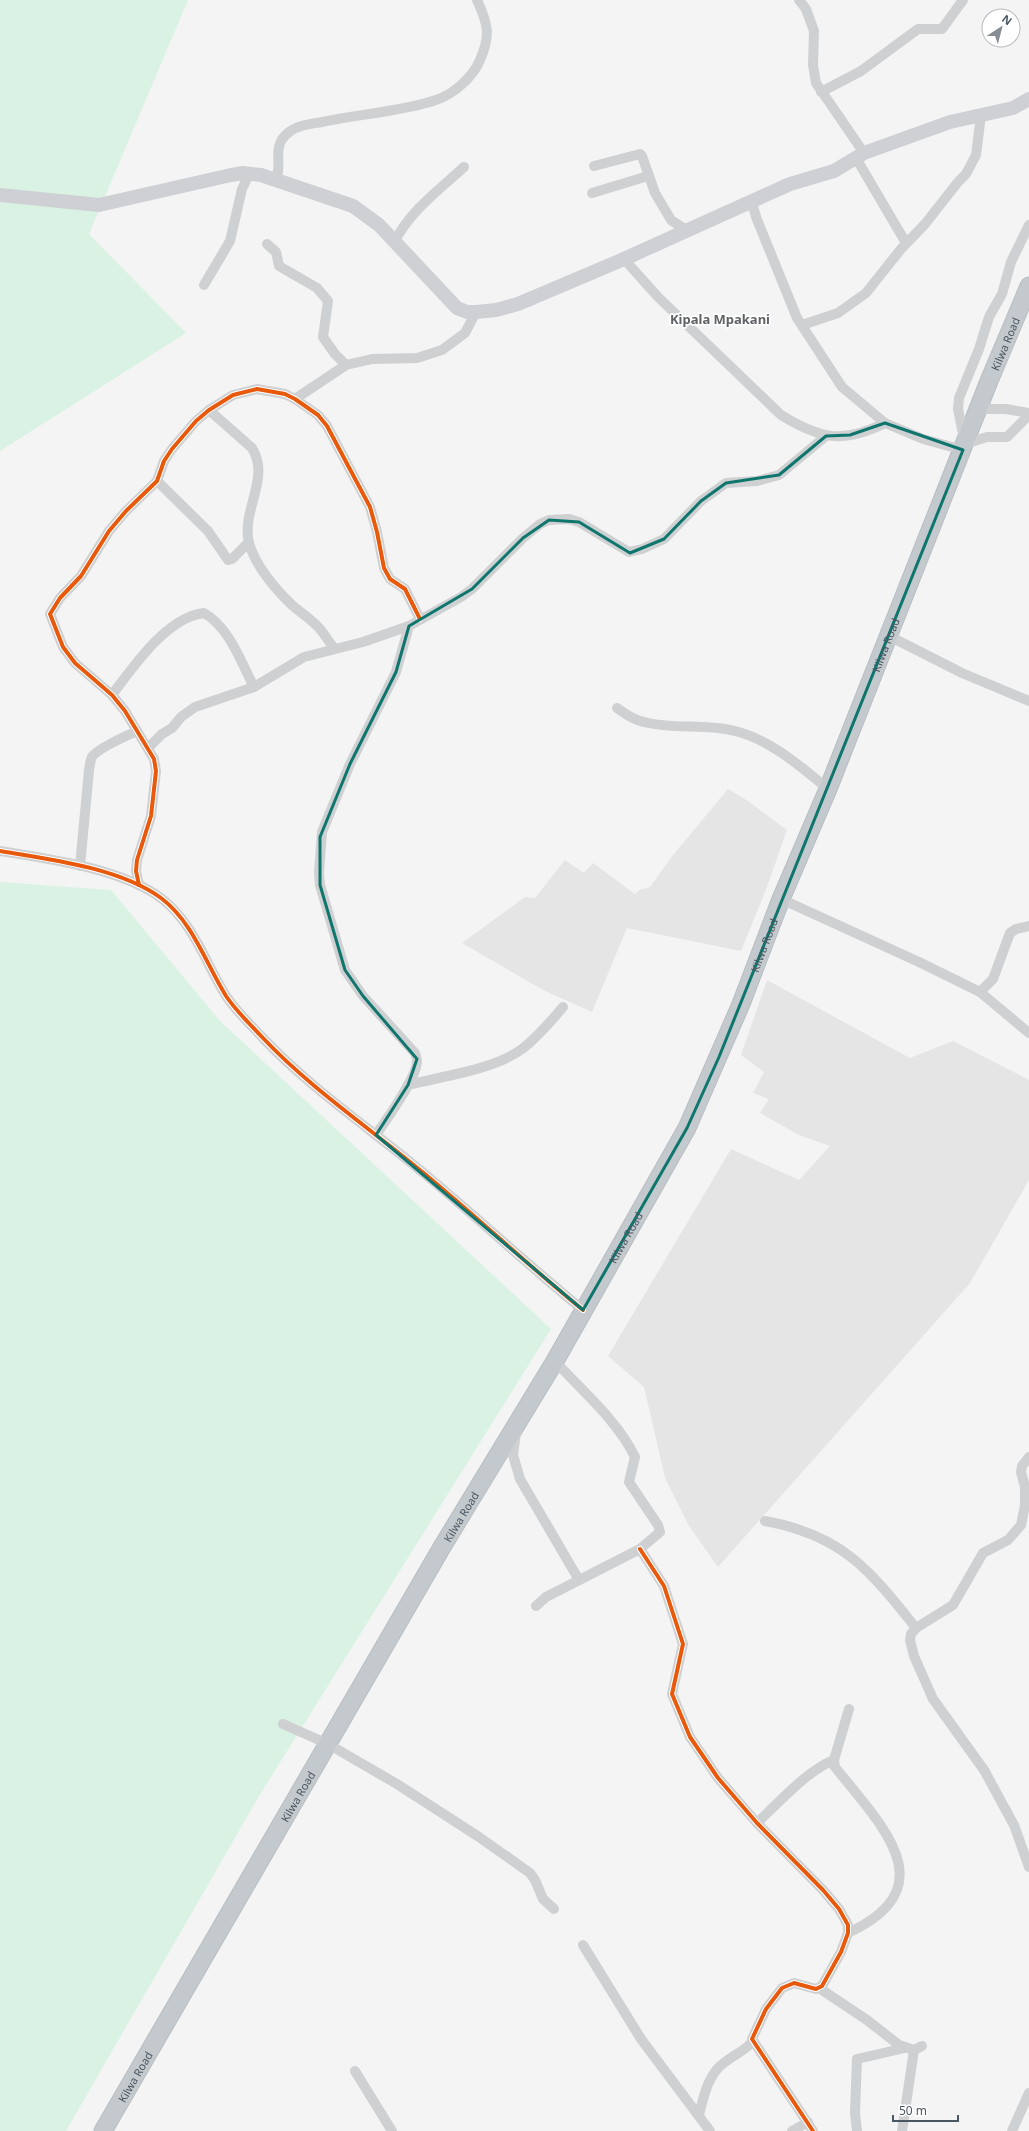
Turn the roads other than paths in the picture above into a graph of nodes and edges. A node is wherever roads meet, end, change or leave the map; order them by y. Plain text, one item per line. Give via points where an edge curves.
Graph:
1 (477, 0) edge
2 (799, 0) edge
3 (963, 0) edge
4 (821, 92) junction
5 (1029, 99) edge
6 (981, 116) junction
7 (860, 156) junction
8 (594, 166) dead end
9 (464, 167) dead end
10 (249, 174) junction
11 (648, 176) junction
12 (276, 180) junction
13 (592, 193) dead end
14 (0, 195) edge
15 (752, 202) junction
16 (1029, 224) edge
17 (686, 230) junction
18 (395, 241) junction
19 (906, 243) junction
20 (267, 244) dead end
21 (624, 259) junction
22 (204, 285) dead end
23 (1029, 286) edge
24 (476, 312) junction
25 (802, 325) junction
26 (346, 365) junction
27 (295, 399) junction
28 (978, 409) junction
29 (209, 410) junction
30 (1029, 414) edge
31 (885, 423) junction
32 (826, 436) junction
33 (964, 447) junction
34 (157, 481) junction
35 (249, 542) junction
36 (420, 619) junction
37 (409, 626) junction
38 (888, 636) junction
39 (334, 648) junction
40 (254, 687) junction
41 (112, 695) junction
42 (1029, 701) edge
43 (617, 708) dead end
44 (137, 731) junction
45 (148, 748) junction
46 (828, 789) junction
47 (0, 851) edge
48 (80, 866) junction
49 (139, 885) junction
50 (781, 899) junction
51 (1029, 926) edge
52 (980, 992) junction
53 (563, 1007) dead end
54 (1029, 1033) edge
55 (408, 1085) junction
56 (376, 1135) junction
57 (583, 1310) junction
58 (555, 1361) junction
59 (518, 1420) junction
60 (1029, 1457) edge
61 (765, 1521) dead end
62 (640, 1549) junction
63 (579, 1580) junction
64 (536, 1606) dead end
65 (916, 1628) junction
66 (848, 1709) dead end
67 (283, 1724) dead end
68 (328, 1744) junction
69 (834, 1760) junction
70 (757, 1823) junction
71 (1029, 1867) edge
72 (554, 1909) dead end
73 (848, 1933) junction
74 (583, 1945) dead end
75 (819, 1988) junction
76 (753, 2041) junction
77 (914, 2048) junction
78 (355, 2072) dead end
79 (1029, 2093) edge
80 (699, 2115) junction
81 (811, 2127) edge
82 (103, 2131) edge
83 (392, 2131) edge
84 (710, 2131) edge
85 (792, 2131) edge
86 (858, 2131) edge
87 (902, 2131) edge
88 (1012, 2131) edge

1 - 12 street via 489,36 476,69 465,82 437,100 344,117 288,132 277,153 280,169
2 - 4 street via 806,9 814,31 813,65 816,83
3 - 4 street via 942,29 918,29 861,71
4 - 7 street
5 - 6 main road via 1013,108
6 - 7 main road via 950,122
6 - 19 street via 976,156 966,174 926,224
7 - 15 main road via 834,171 790,184
7 - 19 street
8 - 11 street via 637,153 642,156
9 - 18 street via 423,204 402,227
10 - 12 main road
10 - 14 main road via 186,184 99,205
10 - 22 street via 242,189 230,241
11 - 13 street
11 - 17 street via 671,220
12 - 18 main road via 353,206 379,225
15 - 17 main road
15 - 25 street via 766,242
16 - 33 street via 1011,262 1001,298 989,317 959,398 958,408
17 - 21 main road
18 - 24 main road via 457,308
19 - 25 street via 860,298 838,313
20 - 26 street via 276,252 279,266 317,288 328,300 323,337
21 - 24 main road via 518,304
21 - 32 street via 658,298 773,409 795,424
23 - 28 highway, Kilwa Road
24 - 26 street via 465,333 442,350 400,360 361,361
25 - 31 street via 842,387
26 - 27 street
27 - 29 street via 285,394 257,389 233,395
27 - 36 street via 318,415 341,450 370,507 384,568 390,579 405,590
28 - 30 street via 1006,409
28 - 33 highway, Kilwa Road
29 - 34 street via 172,449 164,461
29 - 35 street via 258,456 259,475 248,519
30 - 33 street via 1007,437 987,437
31 - 32 street via 850,436
31 - 33 street via 923,439
32 - 36 street via 779,475 757,481 726,483 664,539 642,550 629,552 579,522 569,519 549,520 540,524 472,589
33 - 38 highway, Kilwa Road
34 - 35 street via 208,531 228,560
34 - 41 street via 109,531 81,576 60,598 50,614 63,647 75,663
35 - 39 street via 280,592 320,629
36 - 37 street
37 - 39 street via 363,642
37 - 55 street via 396,672 350,764 322,832 319,857 320,885 345,970 363,996 417,1059
38 - 42 street via 976,679
38 - 46 highway, Kilwa Road
39 - 40 street via 304,657
40 - 41 street via 224,632 204,613 189,616 173,626 136,664
40 - 45 street via 195,707
41 - 44 street
43 - 46 street via 643,722 663,726 735,730 755,738 793,761
44 - 45 street
44 - 48 street via 124,736 91,759
45 - 49 street via 154,759 156,771 152,816 137,860
46 - 50 highway, Kilwa Road
47 - 48 street via 70,862
48 - 49 street
49 - 56 street via 162,899 181,920 198,944 227,997 262,1038 297,1072
50 - 52 street
50 - 57 highway, Kilwa Road via 741,1004 687,1128
51 - 52 street via 1010,933 993,978
52 - 54 street
53 - 55 street via 538,1036 505,1059
55 - 56 street
56 - 57 street
57 - 58 highway, Kilwa Road
58 - 59 highway, Kilwa Road
58 - 62 street via 601,1409 622,1435 635,1457 629,1482 660,1529 658,1535
59 - 63 street via 513,1455 517,1470
59 - 68 highway, Kilwa Road
60 - 65 street via 1021,1472 1025,1505 1021,1525 1008,1540 983,1553 977,1560 953,1605
61 - 65 street via 806,1530 852,1557 872,1574
62 - 63 street
62 - 70 street via 664,1586 683,1644 672,1688 681,1718 702,1757
63 - 64 street via 546,1597
65 - 71 street via 910,1640 932,1699 984,1770 1014,1824
66 - 69 street
67 - 68 street
68 - 72 street via 397,1784 521,1865 532,1875 543,1899
68 - 82 highway, Kilwa Road
69 - 70 street via 814,1772
69 - 73 street via 835,1767 889,1836 897,1853 900,1870 893,1898 886,1909 875,1919
70 - 73 street via 839,1909 848,1925
73 - 75 street via 830,1974
74 - 80 street via 641,2039
75 - 76 street via 794,1984 782,1988 759,2022
75 - 77 street via 867,2020 891,2040
76 - 80 street via 746,2050 716,2069
76 - 81 street
77 - 86 street via 857,2059 855,2113
77 - 87 street
78 - 83 street
79 - 88 street
80 - 84 street
81 - 85 street

